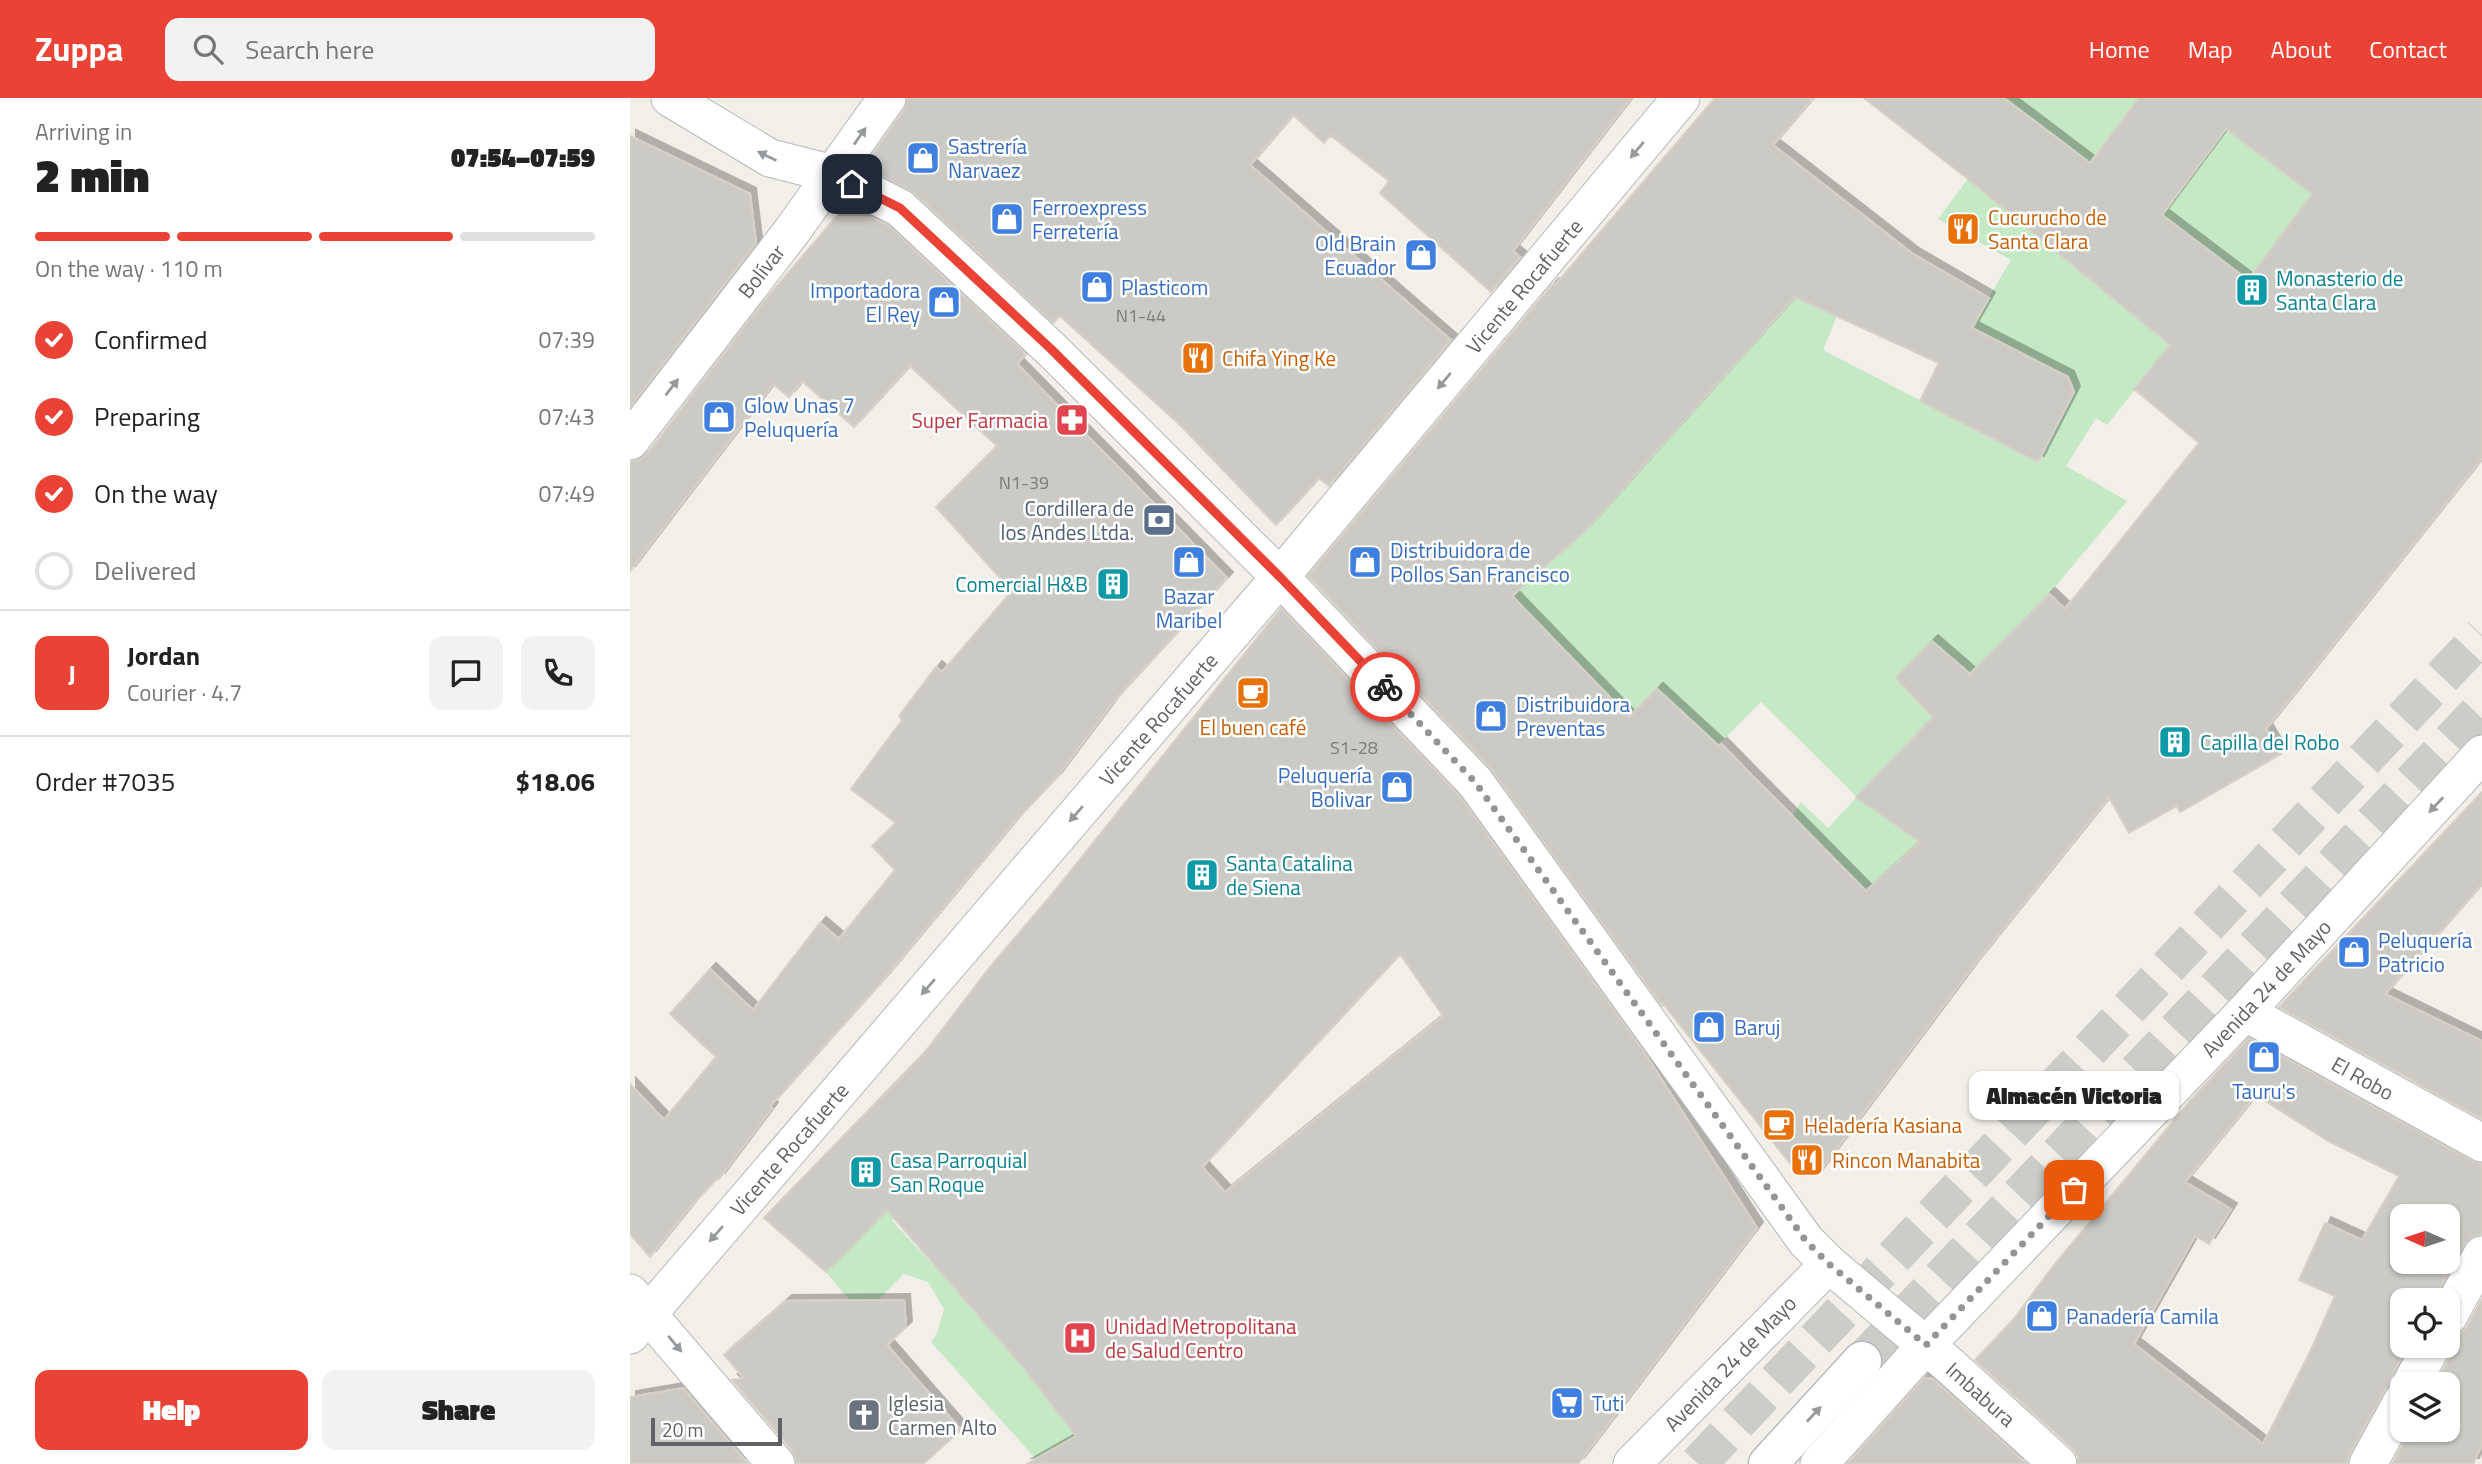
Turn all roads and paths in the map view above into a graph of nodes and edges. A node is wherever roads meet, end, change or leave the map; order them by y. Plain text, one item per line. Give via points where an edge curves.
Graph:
1 (670, 98) edge
2 (887, 98) edge
3 (1681, 98) edge
4 (833, 174) junction
5 (630, 441) edge
6 (1280, 577) junction
7 (2482, 754) edge
8 (2246, 1018) junction
9 (2482, 1143) edge
10 (2482, 1255) edge
11 (1829, 1264) junction
12 (2460, 1295) edge
13 (636, 1314) edge
14 (1940, 1346) junction
15 (1862, 1361) tunnel mouth
16 (2390, 1424) edge
17 (776, 1464) edge
18 (1632, 1464) edge
19 (1768, 1464) edge
20 (1819, 1464) edge
21 (2058, 1464) edge
22 (2368, 1464) edge

4 -> 1 street, Imbabura via 771,159
4 -> 2 street, Bolívar
3 -> 6 street, Vicente Rocafuerte
5 -> 4 street, Bolívar
4 - 6 street, Imbabura via 900,208 1051,349
6 - 11 street, Imbabura via 1475,782 1806,1241
6 -> 13 street, Vicente Rocafuerte
7 -> 8 street, Avenida 24 de Mayo
8 - 9 street, El Robo
8 - 14 street, Avenida 24 de Mayo
10 - 12 street
11 - 14 street, Imbabura
11 - 18 street, Avenida 24 de Mayo
13 -> 17 street
14 - 20 street, Avenida 24 de Mayo
14 - 21 street, Imbabura
19 -> 15 main road
16 - 22 street

